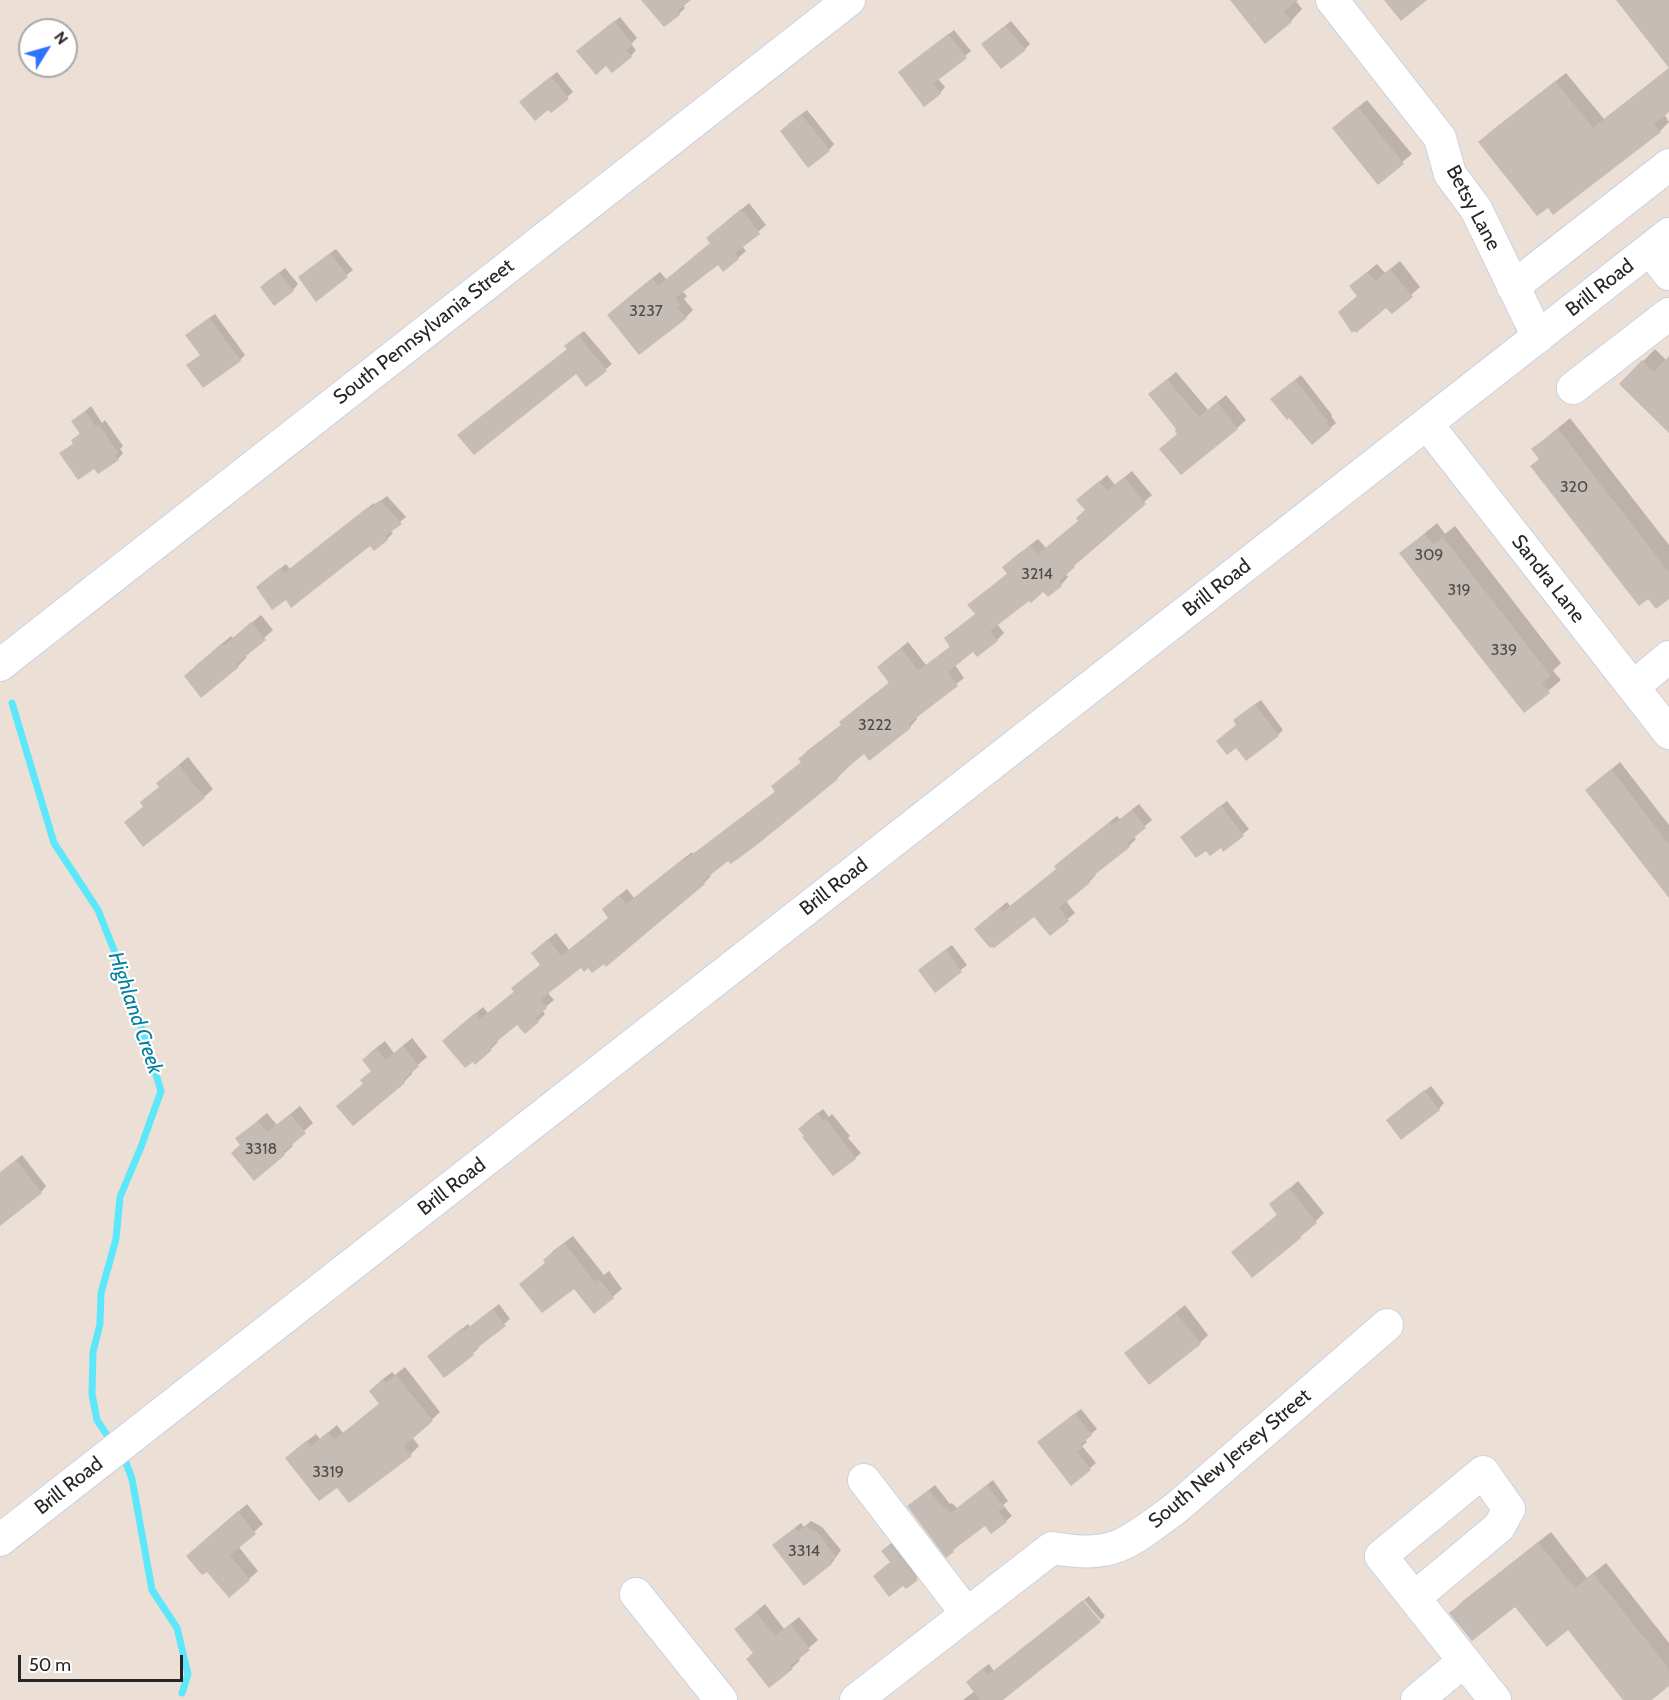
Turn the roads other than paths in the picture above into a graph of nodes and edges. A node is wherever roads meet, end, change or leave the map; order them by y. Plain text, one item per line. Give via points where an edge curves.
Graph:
1 (849, 0) edge
2 (1332, 0) edge
3 (1669, 165) edge
4 (1659, 242) edge
5 (1669, 273) edge
6 (1513, 287) junction
7 (1669, 314) edge
8 (1538, 337) junction
9 (1574, 388) dead end
10 (1427, 424) junction
11 (1669, 657) edge
12 (0, 665) edge
13 (1633, 687) junction
14 (1669, 733) edge
15 (1386, 1325) dead end
16 (864, 1480) dead end
17 (0, 1540) edge
18 (636, 1594) dead end
19 (1414, 1598) dead end
20 (967, 1614) junction
21 (1464, 1661) junction
22 (721, 1700) edge
23 (856, 1700) edge
24 (1417, 1700) edge
25 (1496, 1700) edge

1 - 12 street, South Pennsylvania Street
2 - 6 street, Betsy Lane via 1440,138 1450,174 1476,209
3 - 6 street
4 - 5 street
4 - 8 street, Brill Road
6 - 8 street, Betsy Lane
7 - 9 street
8 - 10 street, Brill Road
10 - 13 street, Sandra Lane
10 - 17 street, Brill Road
11 - 13 street
13 - 14 street, Sandra Lane
15 - 20 street, South New Jersey Street via 1176,1508 1142,1532 1114,1548 1078,1552 1052,1548
16 - 20 street
18 - 22 street
19 - 21 street
20 - 23 street, South New Jersey Street
21 - 24 street
21 - 25 street

